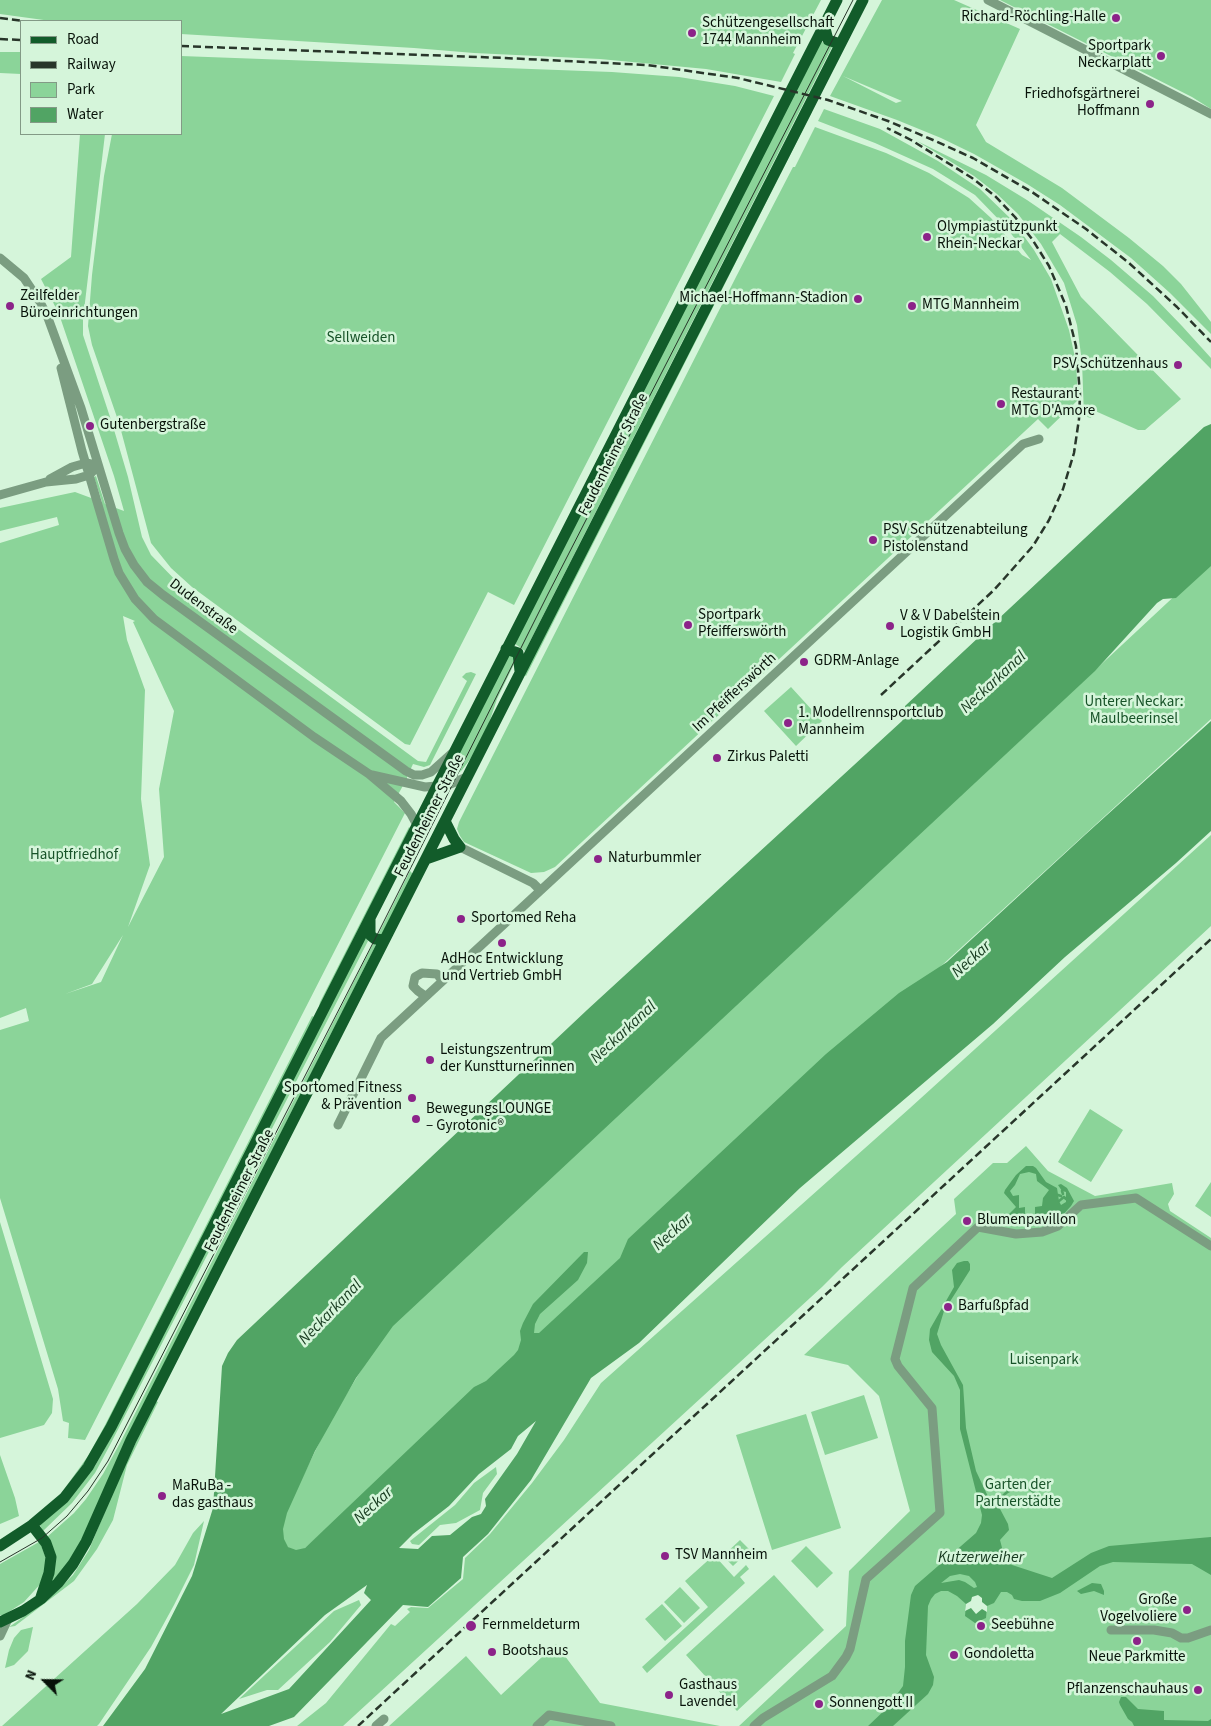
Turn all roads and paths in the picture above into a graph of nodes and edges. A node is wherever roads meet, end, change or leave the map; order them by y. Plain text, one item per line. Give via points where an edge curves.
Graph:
1 (837, 0) edge
2 (863, 0) edge
3 (988, 0) edge
4 (824, 24) junction
5 (840, 44) junction
6 (1211, 114) edge
7 (0, 258) edge
8 (56, 340) junction
9 (1039, 439) dead end
10 (86, 463) junction
11 (98, 465) junction
12 (89, 475) junction
13 (46, 482) junction
14 (0, 495) edge
15 (506, 649) junction
16 (520, 673) junction
17 (454, 750) junction
18 (369, 774) junction
19 (467, 777) junction
20 (436, 787) junction
21 (445, 821) junction
22 (417, 825) junction
23 (460, 847) junction
24 (426, 858) junction
25 (540, 890) junction
26 (370, 917) junction
27 (384, 940) junction
28 (442, 980) junction
29 (425, 996) junction
30 (338, 1125) dead end
31 (1211, 1246) edge
32 (32, 1526) junction
33 (1, 1546) edge
34 (41, 1599) junction
35 (4, 1621) edge
36 (1111, 1630) dead end
37 (1211, 1630) edge
38 (0, 1636) edge
39 (384, 1719) dead end
40 (376, 1726) edge
41 (537, 1726) edge
42 (611, 1726) edge
43 (754, 1726) edge

1 - 4 main road, Feudenheimer Straße
2 - 5 main road, Feudenheimer Straße
3 - 6 street
4 - 5 main road via 828,40
4 - 15 main road, Feudenheimer Straße
5 - 16 main road, Feudenheimer Straße
7 - 8 street, Dudenstraße via 24,278 40,302
8 - 10 street, Dudenstraße
8 - 11 street, Dudenstraße
9 - 25 street, Im Pfeifferswörth via 1024,444 1016,451
10 - 11 street
10 - 12 street, Dudenstraße
10 - 13 street
11 - 12 street
11 - 17 street, Dudenstraße via 125,550 148,582 163,596 406,772 422,775 432,772
12 - 13 street
12 - 18 street, Dudenstraße via 116,566 135,599 154,619 314,738
13 - 14 street
15 - 16 main road via 518,653
15 - 17 main road, Feudenheimer Straße
16 - 19 main road, Feudenheimer Straße
17 - 20 main road, Feudenheimer Straße
18 - 20 street, Dudenstraße via 407,784
18 - 22 street, Dudenstraße via 401,800
19 - 20 street
19 - 21 main road, Feudenheimer Straße
20 - 22 main road, Feudenheimer Straße
21 - 23 main road
21 - 24 main road, Feudenheimer Straße
22 - 26 main road, Feudenheimer Straße
23 - 24 main road
23 - 25 street via 533,883
24 - 27 main road, Feudenheimer Straße
25 - 28 street, Im Pfeifferswörth
26 - 27 main road via 370,935
26 - 32 main road, Feudenheimer Straße via 111,1427 88,1467 61,1501
27 - 34 main road, Feudenheimer Straße via 131,1440 86,1542 58,1583
28 - 29 street, Im Pfeifferswörth
28 - 29 street via 437,974 422,973 415,977 413,986
29 - 30 street, Im Pfeifferswörth via 381,1038
31 - 43 street via 1136,1198 1081,1205 1058,1226 1042,1232 1016,1234 978,1227 913,1288 896,1359 898,1366 932,1408 940,1513 866,1579 850,1649 832,1676
32 - 33 main road, Feudenheimer Straße
32 - 34 main road via 46,1543 50,1558
34 - 35 main road, Feudenheimer Straße
35 - 38 street
36 - 37 street via 1154,1630 1181,1638
39 - 40 street
41 - 42 street via 549,1715

